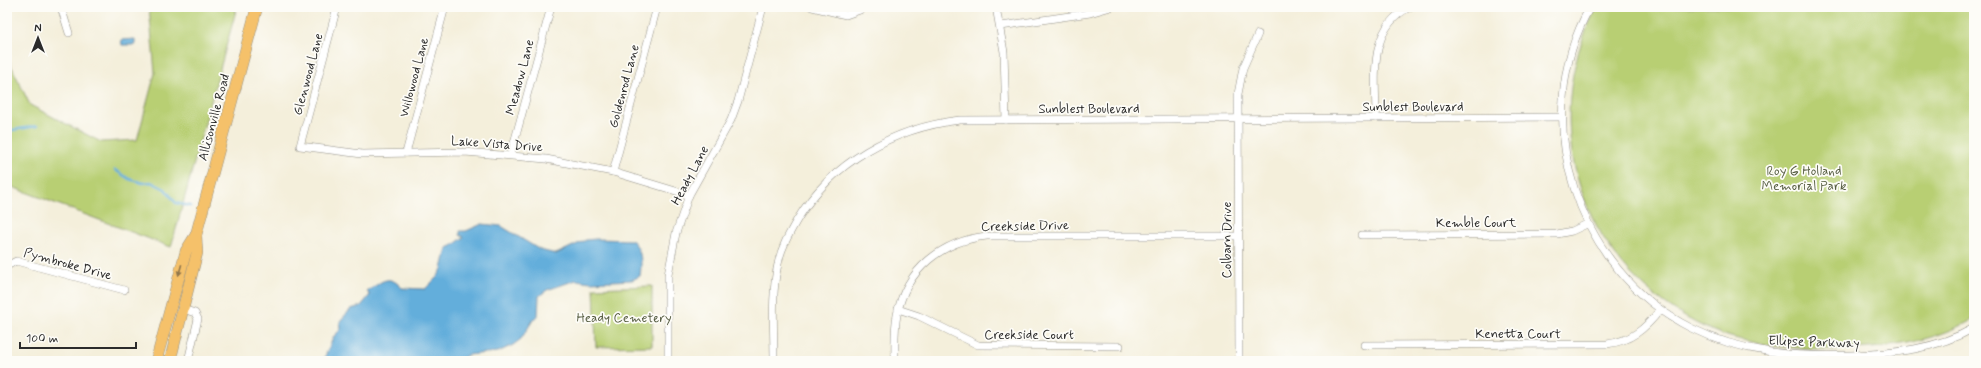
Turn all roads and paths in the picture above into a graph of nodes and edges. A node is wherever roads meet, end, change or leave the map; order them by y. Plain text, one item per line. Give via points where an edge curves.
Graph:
1 (61, 7) edge
2 (257, 7) edge
3 (337, 7) edge
4 (445, 7) edge
5 (551, 7) edge
6 (657, 7) edge
7 (763, 7) edge
8 (812, 7) edge
9 (996, 7) edge
10 (1111, 7) edge
11 (1410, 7) edge
12 (1590, 7) edge
13 (860, 10) dead end
14 (1001, 26) junction
15 (69, 33) dead end
16 (1258, 34) dead end
17 (1562, 117) junction
18 (1376, 118) junction
19 (1238, 119) junction
20 (1006, 120) junction
21 (300, 146) joint
22 (406, 153) junction
23 (511, 154) junction
24 (613, 172) junction
25 (689, 195) junction
26 (1587, 224) junction
27 (196, 235) junction
28 (1362, 235) dead end
29 (1238, 236) junction
30 (7, 266) edge
31 (124, 290) dead end
32 (898, 308) junction
33 (183, 309) junction
34 (1660, 310) junction
35 (1974, 328) edge
36 (1364, 345) dead end
37 (1120, 346) dead end
38 (1833, 358) edge
39 (156, 361) edge
40 (170, 361) edge
41 (188, 361) edge
42 (668, 361) edge
43 (774, 361) edge
44 (895, 361) edge
45 (1239, 361) edge

1 - 15 street
2 - 27 main road, Allisonville Road
3 - 21 street, Glenwood Lane
4 - 22 street, Willowood Lane
5 - 23 street, Meadow Lane
6 - 24 street, Goldenrod Lane
7 - 25 street, Heady Lane via 731,120
8 - 13 street via 846,15
9 - 14 street
10 - 14 street via 1090,13
11 - 18 street via 1390,22 1379,41 1376,61
12 - 17 street, Ellipse Parkway via 1571,56 1565,80
14 - 20 street
16 - 19 street, Colbarn Drive via 1242,75 1238,94
17 - 18 street, Sunblest Boulevard
17 - 26 street, Ellipse Parkway via 1569,172
18 - 19 street, Sunblest Boulevard
19 - 20 street, Sunblest Boulevard
19 - 29 street, Colbarn Drive
20 - 43 street, Sunblest Boulevard via 952,121 906,132 869,149 823,186 801,214 780,255 775,285
21 - 22 street, Lake Vista Drive via 362,154
22 - 23 street, Lake Vista Drive
23 - 24 street, Lake Vista Drive via 546,158
24 - 25 street, Lake Vista Drive
25 - 42 street, Heady Lane via 676,233 669,267
26 - 28 street, Kemble Court via 1557,234
26 - 34 street, Ellipse Parkway via 1622,274
27 - 33 main road, Allisonville Road via 197,253
27 -> 39 main road, Allisonville Road via 186,251
29 - 32 street, Creekside Drive via 974,238 950,245 928,260 908,285
29 - 45 street, Colbarn Drive
30 - 31 street, Pymbroke Drive via 16,261
32 - 37 street, Creekside Court via 978,345
32 - 44 street, Creekside Drive
33 - 40 main road, Allisonville Road
33 - 41 street via 195,313 198,319
34 - 36 street, Kenetta Court via 1637,334 1607,344
34 - 38 street, Ellipse Parkway via 1691,328 1737,346
35 - 38 street, Ellipse Parkway via 1927,347

